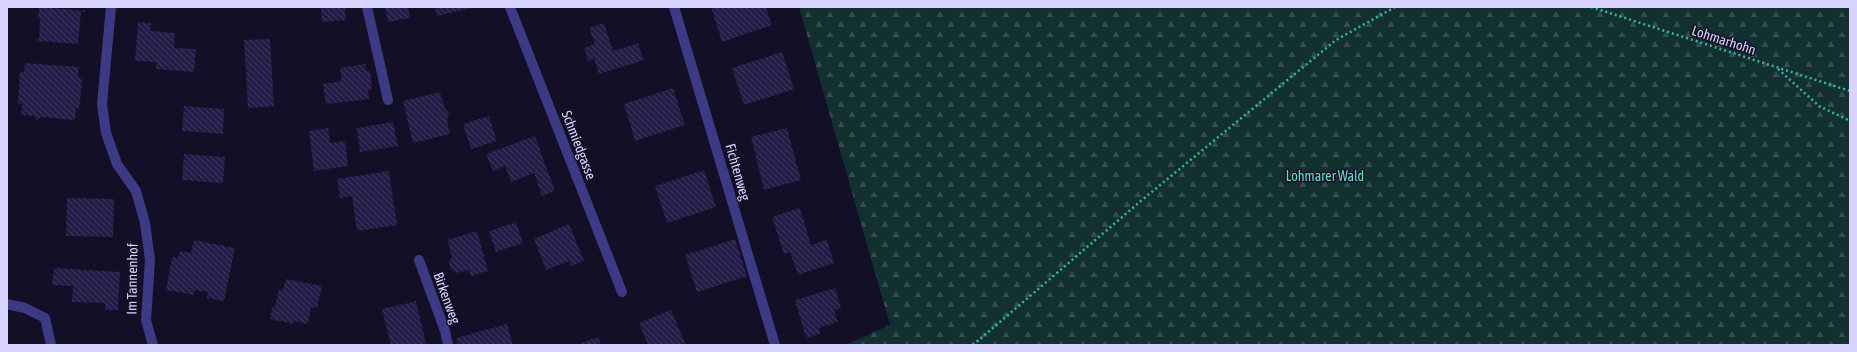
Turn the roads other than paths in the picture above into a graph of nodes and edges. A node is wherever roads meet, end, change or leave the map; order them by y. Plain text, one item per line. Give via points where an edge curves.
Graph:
1 (111, 7) edge
2 (367, 7) edge
3 (510, 7) edge
4 (674, 7) edge
5 (388, 100) dead end
6 (419, 260) dead end
7 (622, 292) dead end
8 (7, 304) edge
9 (51, 345) edge
10 (153, 345) edge
11 (448, 345) edge
12 (775, 345) edge

1 - 10 street, Im Tannenhof via 102,104 106,133 117,164 136,191 145,223 150,260 146,320
2 - 5 street
3 - 7 street, Schmiedgasse
4 - 12 street, Fichtenweg
6 - 11 street, Birkenweg
8 - 9 street via 25,308 45,318

